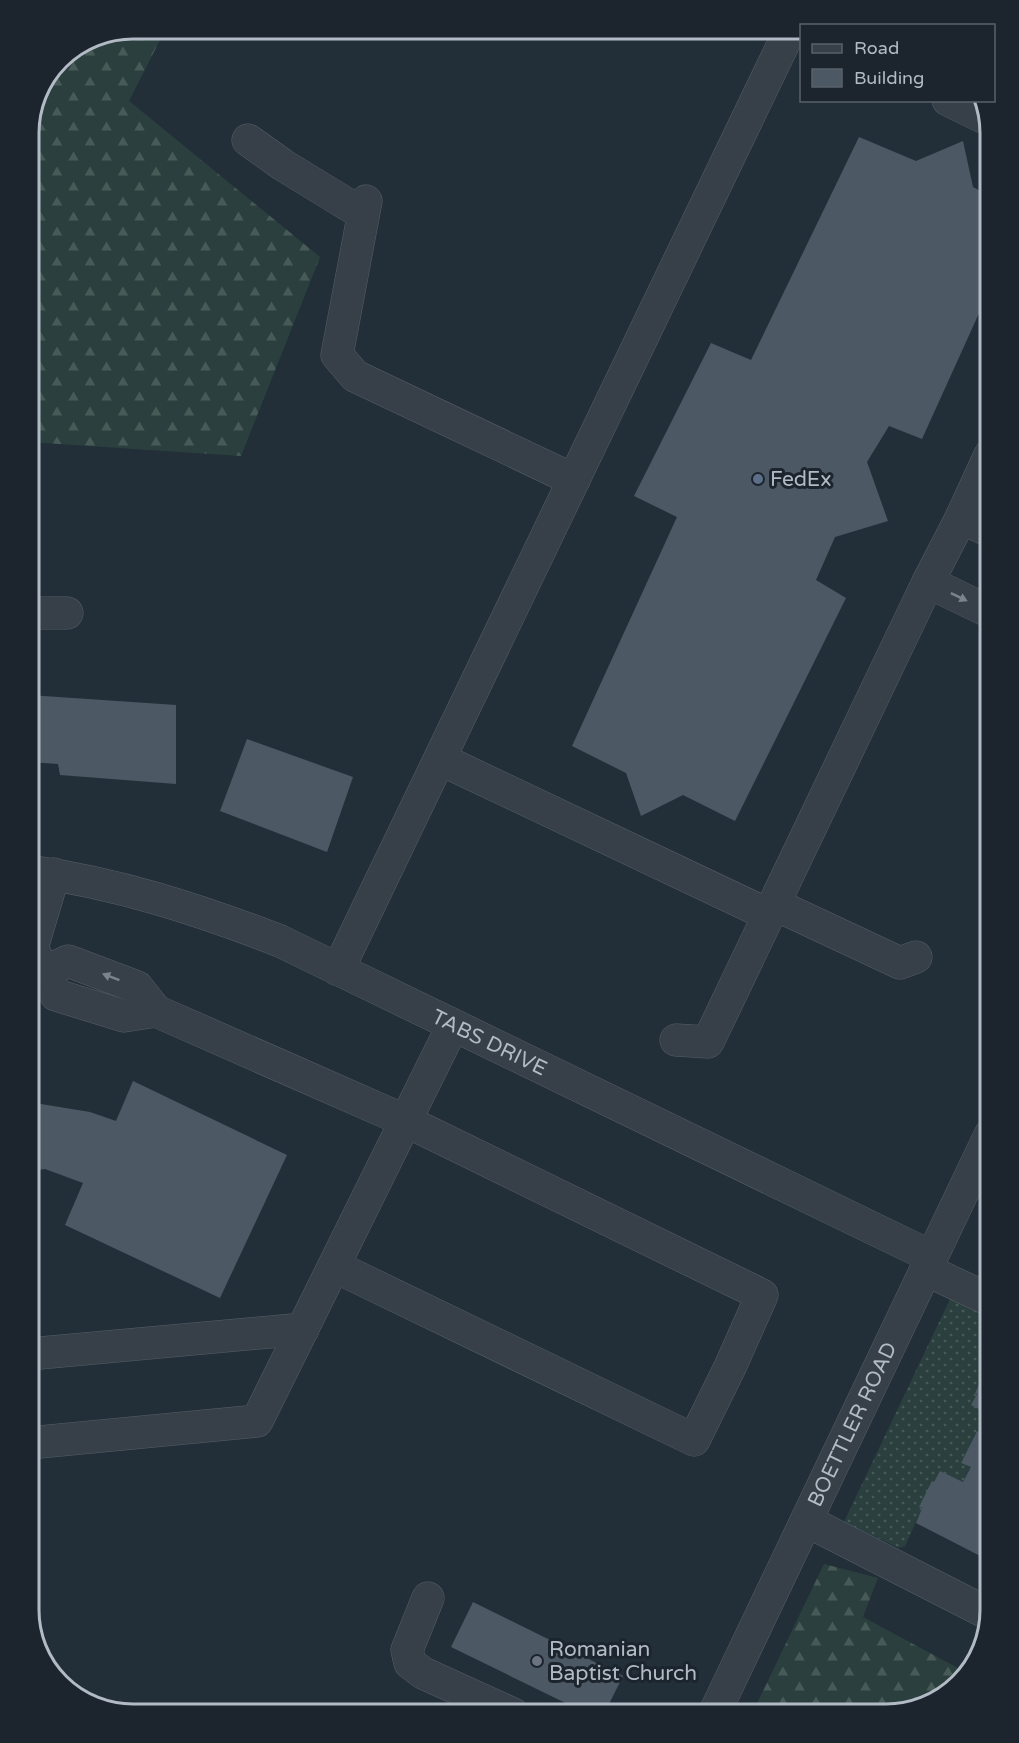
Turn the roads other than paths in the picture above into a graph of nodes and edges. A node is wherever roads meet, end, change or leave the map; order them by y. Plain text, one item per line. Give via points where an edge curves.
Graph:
1 (786, 39) edge
2 (952, 102) edge
3 (978, 115) edge
4 (248, 140) dead end
5 (980, 477) edge
6 (574, 480) junction
7 (961, 518) junction
8 (980, 527) edge
9 (928, 582) junction
10 (980, 607) edge
11 (39, 613) edge
12 (68, 613) dead end
13 (440, 759) junction
14 (41, 873) edge
15 (39, 901) edge
16 (771, 909) junction
17 (916, 957) dead end
18 (39, 963) edge
19 (338, 970) junction
20 (453, 1025) junction
21 (676, 1040) dead end
22 (406, 1121) junction
23 (980, 1156) edge
24 (929, 1264) junction
25 (334, 1266) junction
26 (980, 1294) edge
27 (303, 1329) junction
28 (39, 1353) edge
29 (39, 1442) edge
30 (807, 1521) junction
31 (428, 1598) dead end
32 (980, 1609) edge
33 (491, 1704) edge
34 (719, 1704) edge

1 - 6 street
2 - 3 street
4 - 6 street via 283,165 364,207 337,355 355,376
5 - 7 street
6 - 13 street
7 - 8 street
7 - 9 street
9 -> 10 street
9 - 16 street
11 - 12 street
13 - 16 street
13 - 19 street
14 - 15 street
14 - 19 street, TABS DRIVE via 147,895 215,916
16 - 17 street via 900,963
16 - 21 street via 708,1042
18 - 22 street via 56,995 124,1016 156,1011
19 - 20 street, TABS DRIVE
20 - 22 street
20 - 24 street, TABS DRIVE
22 - 25 street
22 - 25 street via 762,1295 694,1440
23 - 24 street, BOETTLER ROAD
24 - 26 street, TABS DRIVE
24 - 30 street, BOETTLER ROAD
25 - 27 street
27 - 28 street
27 - 29 street via 257,1421
30 - 32 street
30 - 34 street, BOETTLER ROAD
31 - 33 street via 407,1650 410,1664

